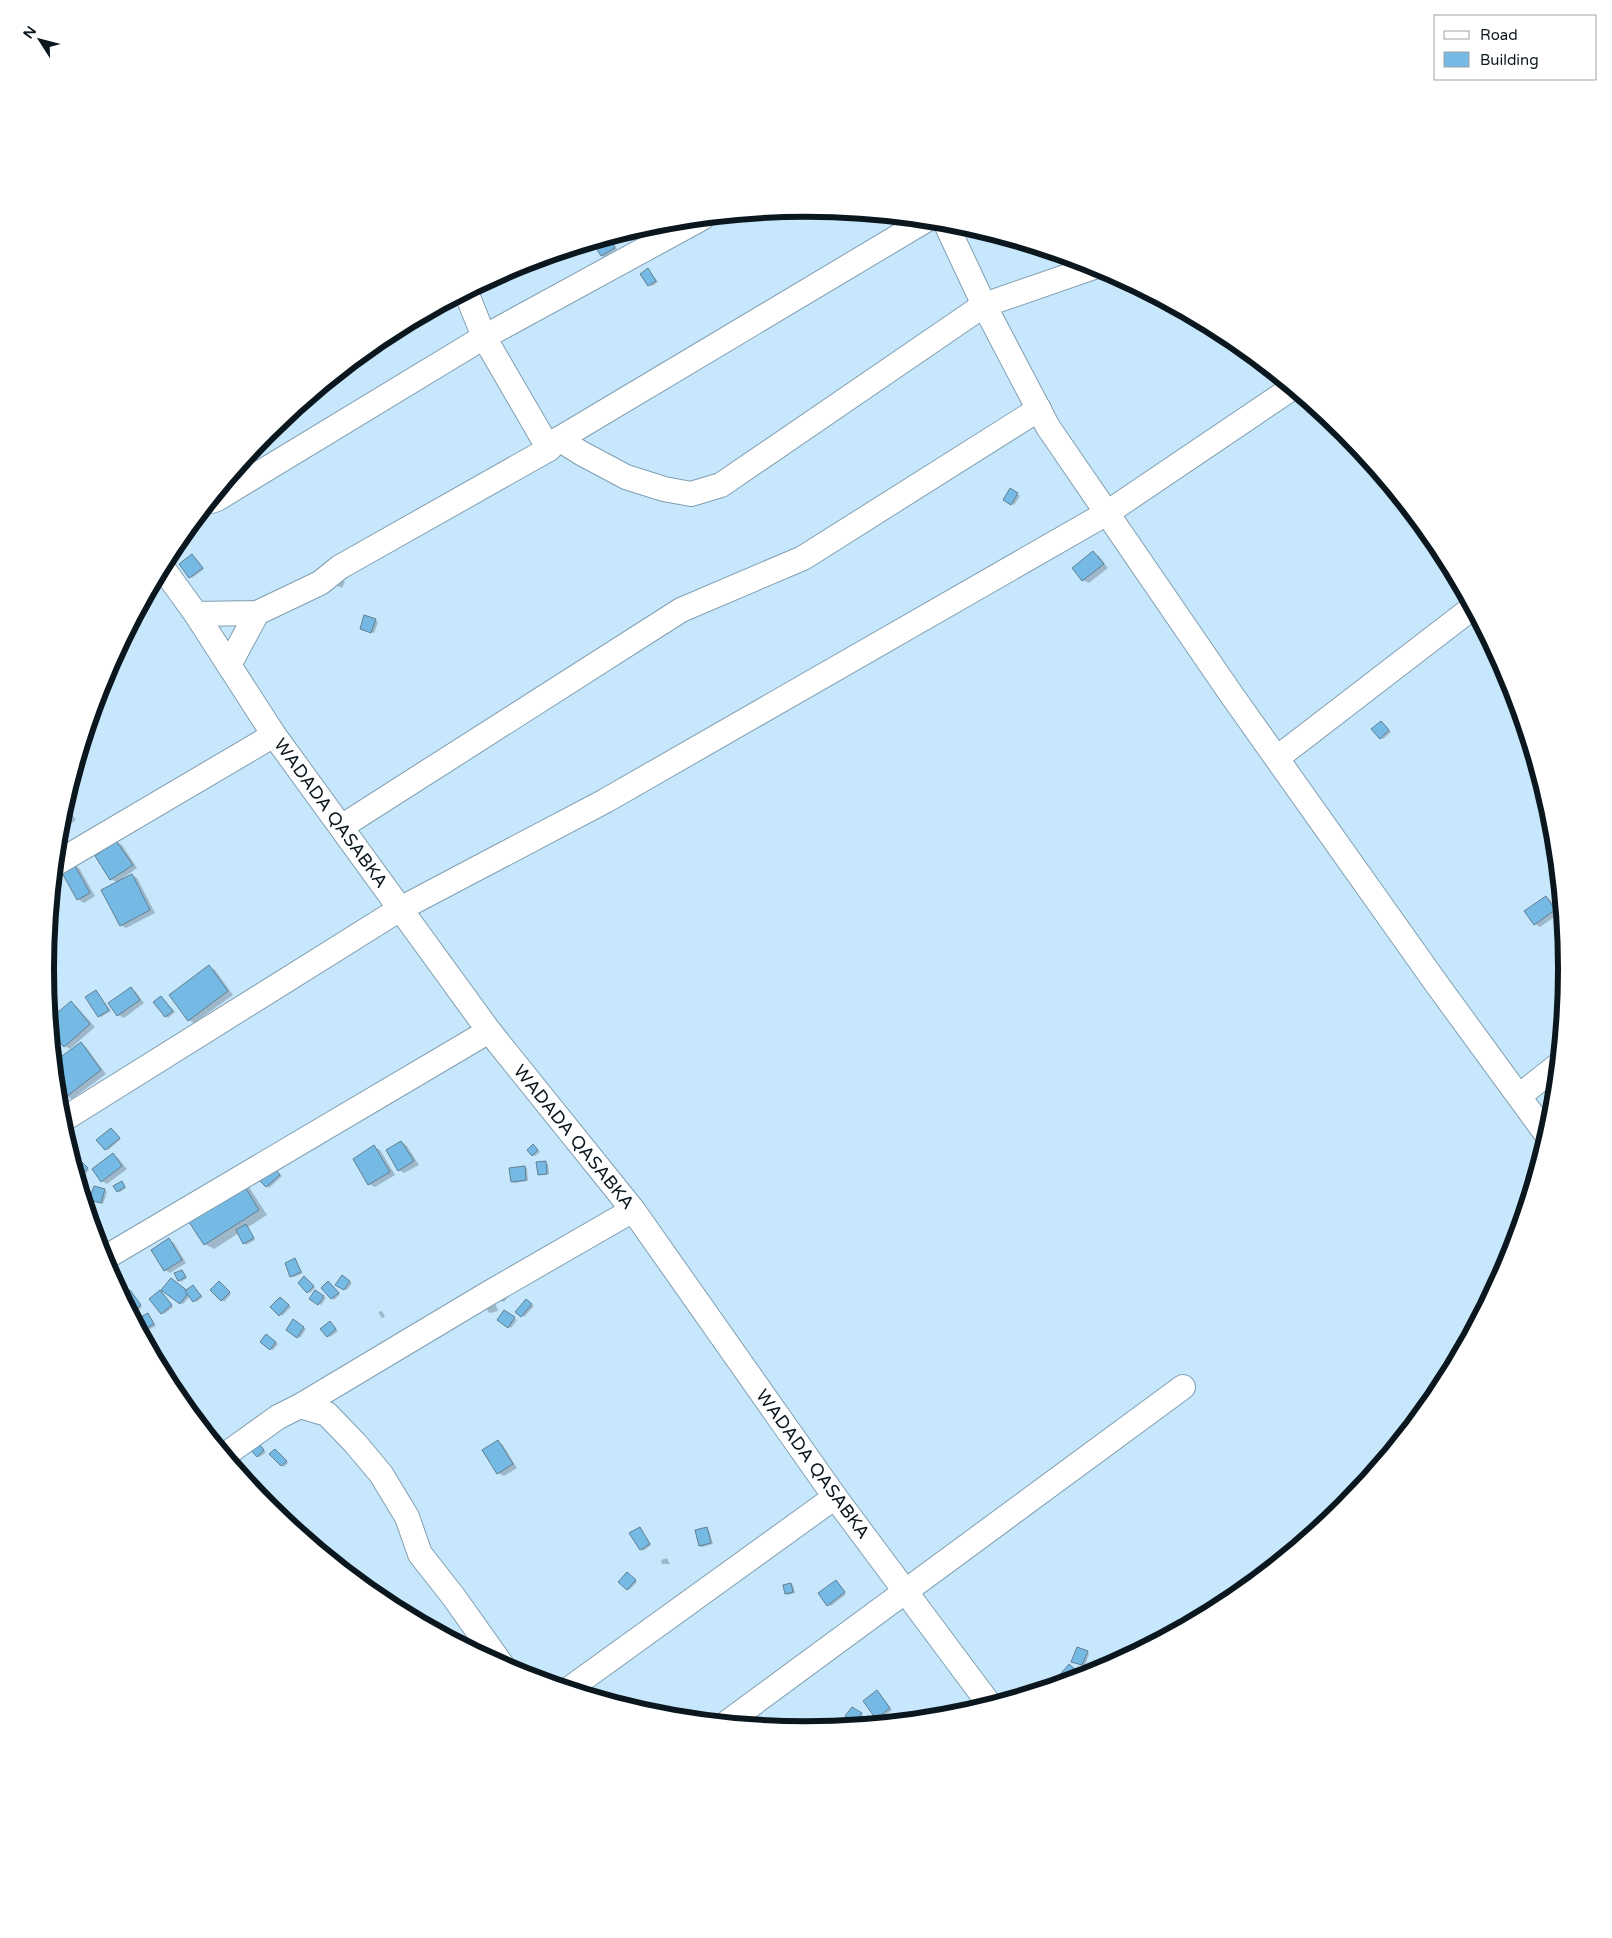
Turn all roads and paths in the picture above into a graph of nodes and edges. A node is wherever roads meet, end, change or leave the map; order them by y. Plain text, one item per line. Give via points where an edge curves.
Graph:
1 (917, 225) edge
2 (686, 227) edge
3 (949, 230) edge
4 (1084, 270) edge
5 (468, 297) edge
6 (984, 305) junction
7 (484, 337) junction
8 (1287, 391) edge
9 (1039, 410) junction
10 (554, 444) junction
11 (222, 495) edge
12 (1107, 513) junction
13 (167, 574) edge
14 (1467, 612) edge
15 (257, 613) junction
16 (196, 614) junction
17 (229, 665) junction
18 (274, 735) junction
19 (1277, 758) junction
20 (341, 827) junction
21 (62, 860) edge
22 (400, 909) junction
23 (489, 1031) junction
24 (1551, 1070) edge
25 (1519, 1096) junction
26 (68, 1117) edge
27 (1541, 1127) edge
28 (633, 1210) junction
29 (110, 1256) edge
30 (1183, 1387) dead end
31 (300, 1406) junction
32 (229, 1452) edge
33 (835, 1497) junction
34 (906, 1591) junction
35 (494, 1653) edge
36 (574, 1684) edge
37 (987, 1699) edge
38 (734, 1718) edge

1 - 10 street
2 - 7 street
3 - 6 street
4 - 6 street
5 - 7 street
6 - 9 street
6 - 10 street via 721,485 691,494 664,489 626,477 581,453
7 - 10 street
7 - 11 street
8 - 12 street
9 - 12 street
9 - 20 street via 803,558 681,610
10 - 15 street via 340,567 320,582
12 - 19 street
12 - 22 street via 606,801
13 - 16 street, WADADA QASABKA
14 - 19 street
15 - 16 street
15 - 17 street
16 - 17 street, WADADA QASABKA
17 - 18 street, WADADA QASABKA
18 - 20 street, WADADA QASABKA
18 - 21 street
19 - 25 street
20 - 22 street, WADADA QASABKA
22 - 23 street, WADADA QASABKA
22 - 26 street
23 - 28 street, WADADA QASABKA
23 - 29 street
24 - 25 street
25 - 27 street
28 - 31 street
28 - 33 street, WADADA QASABKA
30 - 34 street
31 - 32 street via 278,1417
31 - 35 street via 327,1414 381,1474 407,1517 420,1554
33 - 34 street, WADADA QASABKA
33 - 36 street
34 - 37 street, WADADA QASABKA
34 - 38 street

